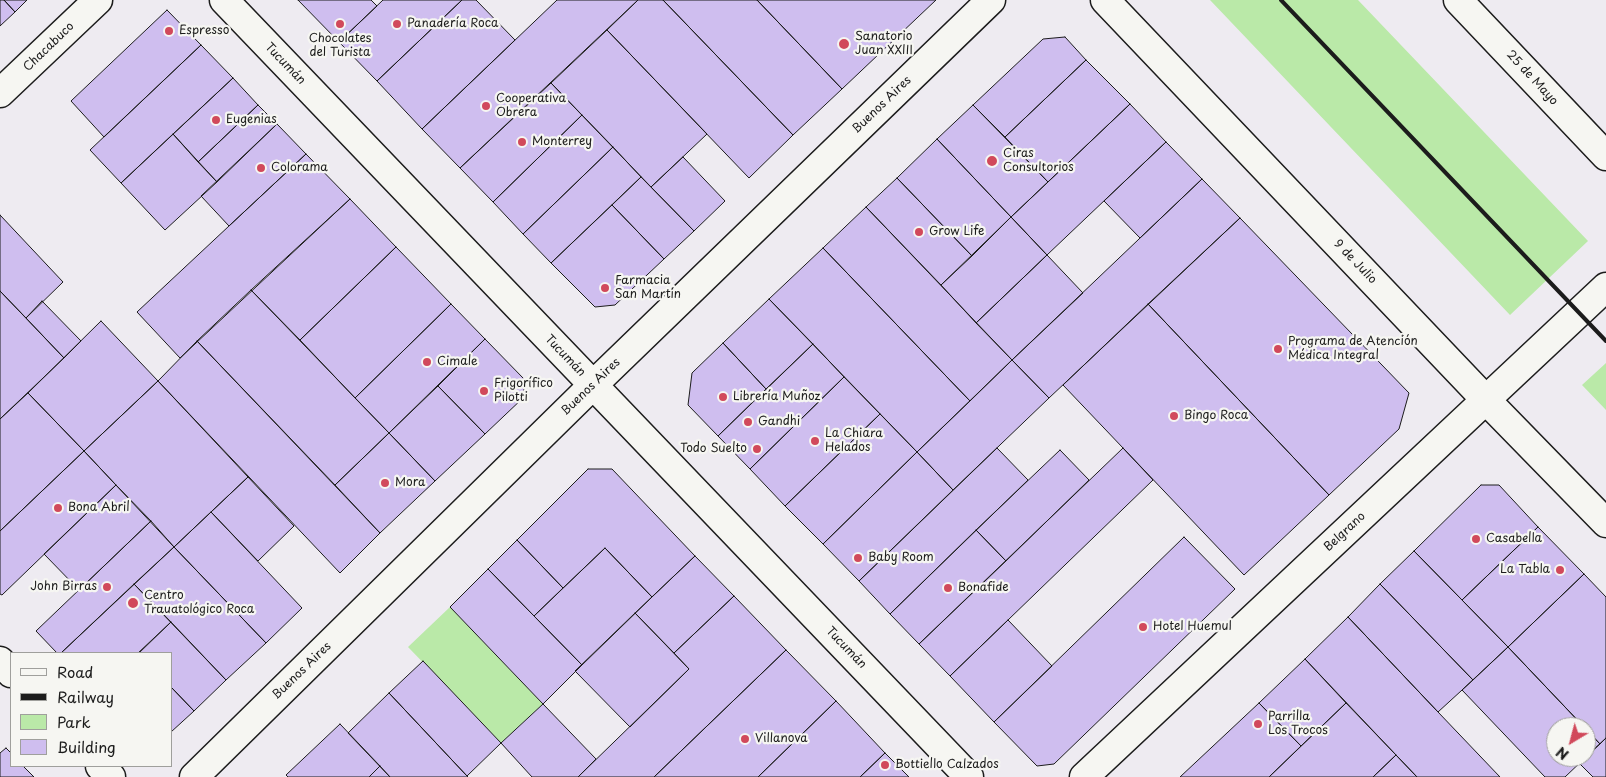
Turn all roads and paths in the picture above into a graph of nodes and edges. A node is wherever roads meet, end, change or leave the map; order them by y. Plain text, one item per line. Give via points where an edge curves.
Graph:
1 (98, 0) edge
2 (224, 0) edge
3 (991, 0) edge
4 (1106, 0) edge
5 (1458, 0) edge
6 (0, 94) edge
7 (1606, 156) edge
8 (1606, 287) edge
9 (593, 385) junction
10 (1486, 400) junction
11 (1601, 514) edge
12 (0, 661) edge
13 (10, 672) edge
14 (101, 767) edge
15 (111, 777) edge
16 (194, 777) edge
17 (969, 777) edge
18 (1084, 777) edge

1 - 6 street, Chacabuco
2 - 9 street, Tucumán
3 - 9 street, Buenos Aires
4 - 10 street, 9 de Julio
5 - 7 street, 25 de Mayo
8 - 10 street, Belgrano
9 - 16 street, Buenos Aires
9 - 17 street, Tucumán
10 - 11 street, 9 de Julio
10 - 18 street, Belgrano
12 - 13 street
14 - 15 street

